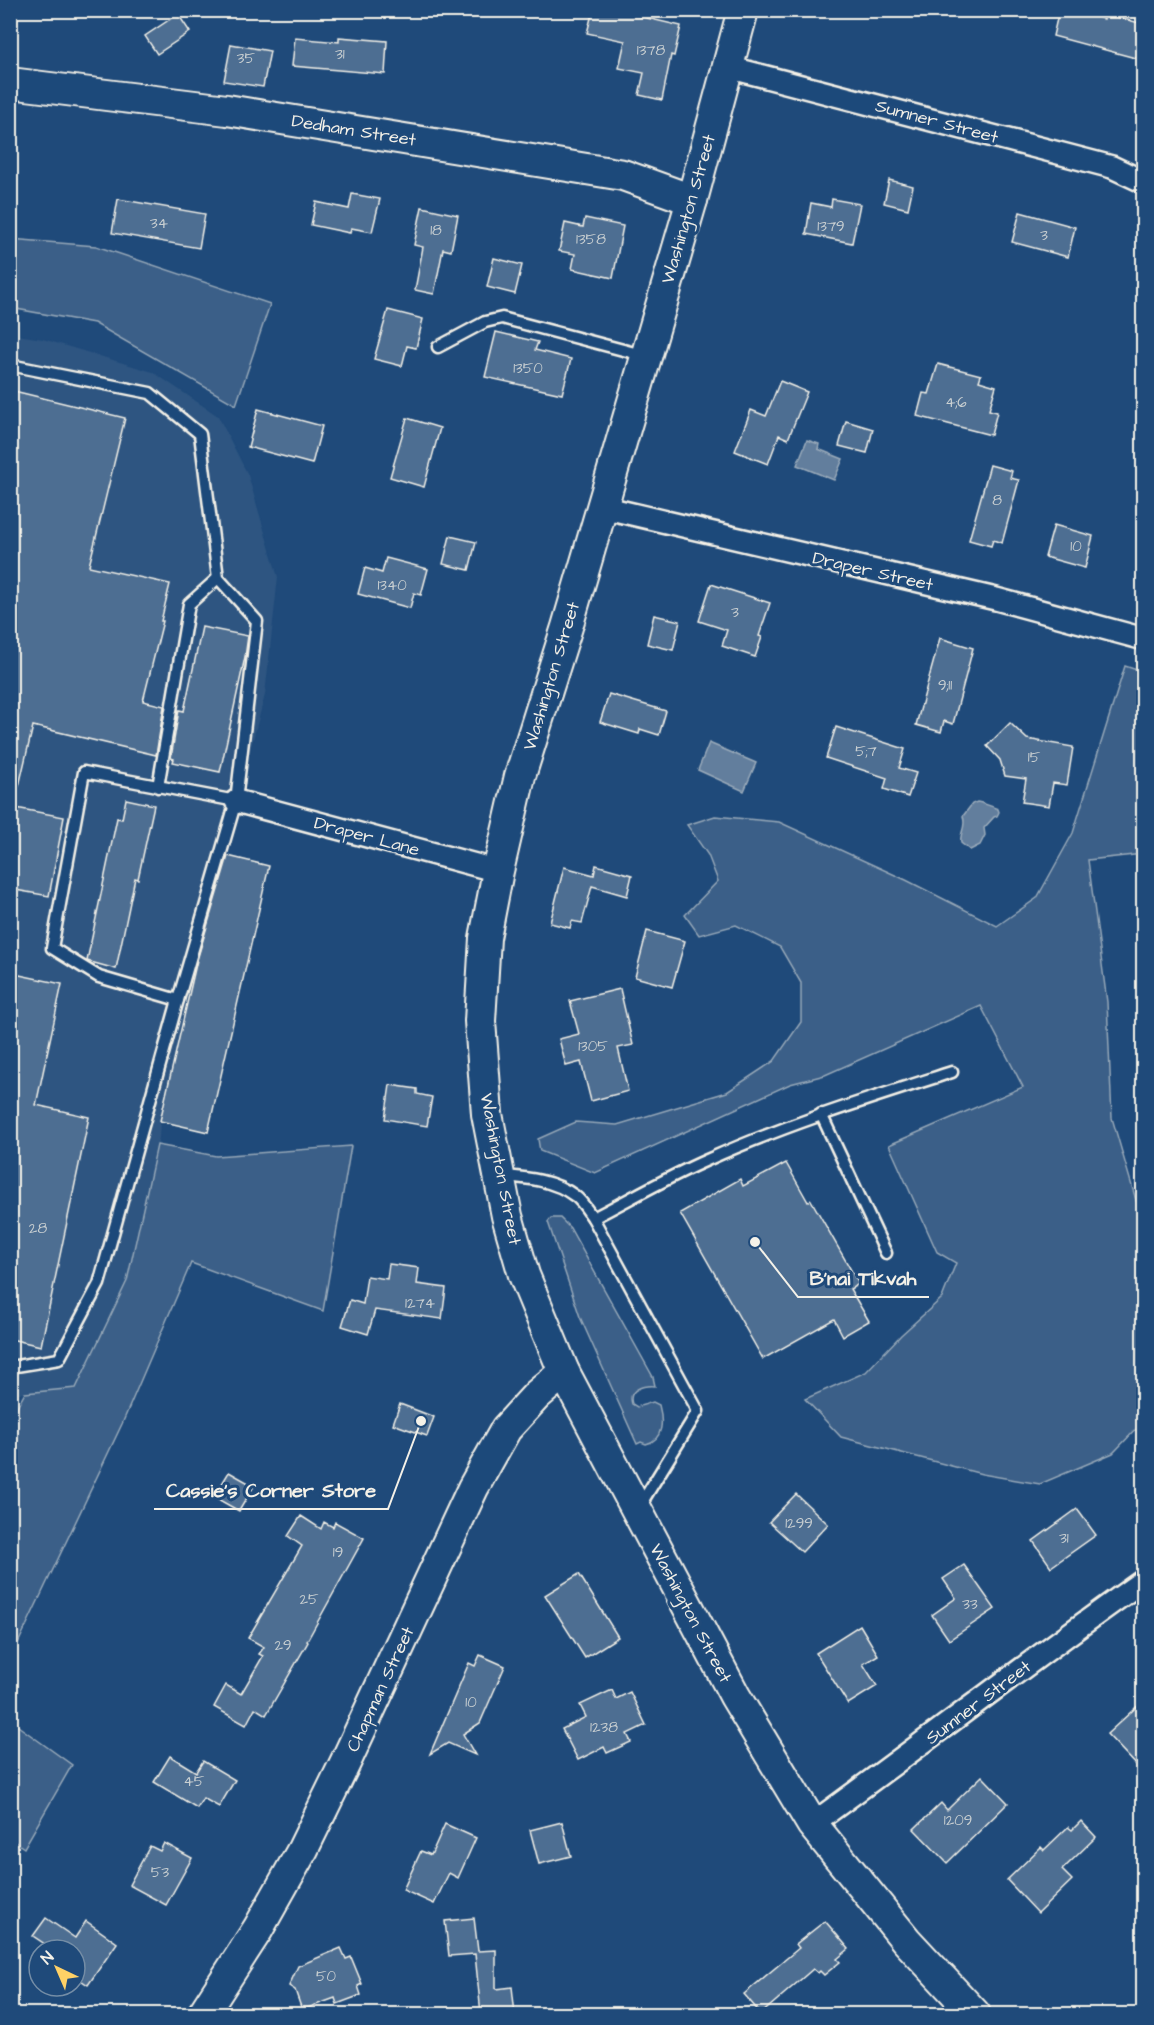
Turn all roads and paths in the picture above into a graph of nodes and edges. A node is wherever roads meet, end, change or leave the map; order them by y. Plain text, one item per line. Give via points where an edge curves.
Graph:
1 (743, 10) edge
2 (728, 67) junction
3 (10, 83) edge
4 (1143, 182) edge
5 (692, 200) junction
6 (438, 347) dead end
7 (646, 356) junction
8 (10, 365) edge
9 (602, 507) junction
10 (218, 578) junction
11 (1143, 639) edge
12 (158, 787) junction
13 (236, 801) junction
14 (498, 871) junction
15 (178, 1000) junction
16 (952, 1072) dead end
17 (820, 1114) junction
18 (499, 1176) junction
19 (593, 1218) junction
20 (886, 1253) dead end
21 (10, 1367) edge
22 (564, 1372) junction
23 (636, 1511) junction
24 (1143, 1580) edge
25 (812, 1824) junction
26 (203, 2014) edge
27 (975, 2014) edge

1 - 2 main road, Washington Street
2 - 4 street, Sumner Street via 1112,167
2 - 5 main road, Washington Street
3 - 5 main road, Dedham Street via 227,110 623,175
5 - 7 main road, Washington Street
6 - 7 lane via 484,322 501,318
7 - 9 main road, Washington Street
8 - 10 lane via 150,393 200,434
9 - 11 street, Draper Street via 996,599
9 - 14 main road, Washington Street via 520,776
10 - 12 lane via 189,604
10 - 13 lane via 257,621
12 - 13 lane
12 - 15 lane via 84,772 52,948 99,977
13 - 14 street, Draper Lane
13 - 15 lane
14 - 18 main road, Washington Street via 485,938 480,1021 487,1114
15 - 21 lane via 99,1284 59,1359
16 - 17 lane
17 - 19 lane via 704,1161
17 - 20 lane
18 - 19 lane via 551,1184 576,1197
18 - 22 main road, Washington Street via 524,1275
19 - 23 lane via 698,1411
22 - 23 main road, Washington Street
22 - 26 main road, Chapman Street via 506,1429 473,1488 303,1849
23 - 25 main road, Washington Street via 735,1696
24 - 25 street, Sumner Street
25 - 27 main road, Washington Street via 906,1940

